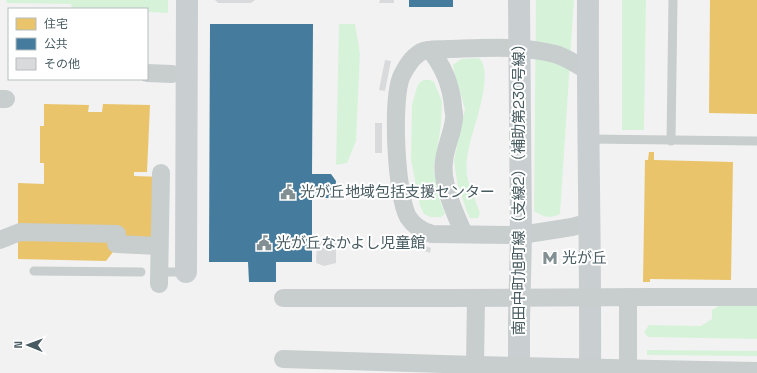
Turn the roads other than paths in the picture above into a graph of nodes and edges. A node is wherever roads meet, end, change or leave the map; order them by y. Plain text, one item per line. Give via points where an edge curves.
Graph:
1 (187, 0) edge
2 (519, 0) edge
3 (588, 0) edge
4 (673, 0) edge
5 (518, 49) junction
6 (430, 50) junction
7 (587, 70) junction
8 (148, 74) edge
9 (172, 74) dead end
10 (588, 139) junction
11 (671, 140) junction
12 (757, 141) edge
13 (161, 173) dead end
14 (590, 222) junction
15 (464, 234) junction
16 (521, 235) junction
17 (0, 240) edge
18 (159, 246) junction
19 (34, 271) dead end
20 (141, 272) dead end
21 (171, 276) joint
22 (628, 297) junction
23 (757, 297) edge
24 (283, 298) dead end
25 (476, 298) junction
26 (283, 359) dead end
27 (475, 365) junction
28 (628, 368) junction
29 (757, 372) edge
30 (519, 373) edge
31 (590, 373) edge

1 - 21 main road
2 - 5 main road, 南田中町旭町線（支線2）（補助第230号線）
3 - 7 main road
4 - 11 lane
5 - 6 street
5 - 7 street via 556,54
5 - 16 main road, 南田中町旭町線（支線2）（補助第230号線）
6 - 15 street via 445,72 452,96 454,118 445,152 444,175 450,200
6 - 15 street via 422,52 410,62 401,76 398,92 396,124 402,201 416,227 425,232
7 - 10 main road
8 - 9 street
10 - 11 lane
10 - 14 main road
11 - 12 lane
13 - 18 street
14 - 16 street
14 - 31 main road
15 - 16 street
16 - 30 main road, 南田中町旭町線（支線2）（補助第230号線）
17 - 18 street via 20,232 117,234 116,244
18 - 21 street
19 - 20 lane
22 - 23 street, bridge
22 - 25 street, bridge
22 - 28 street
24 - 25 street, bridge
25 - 27 street
26 - 27 street
27 - 28 street, bridge
28 - 29 street, bridge

